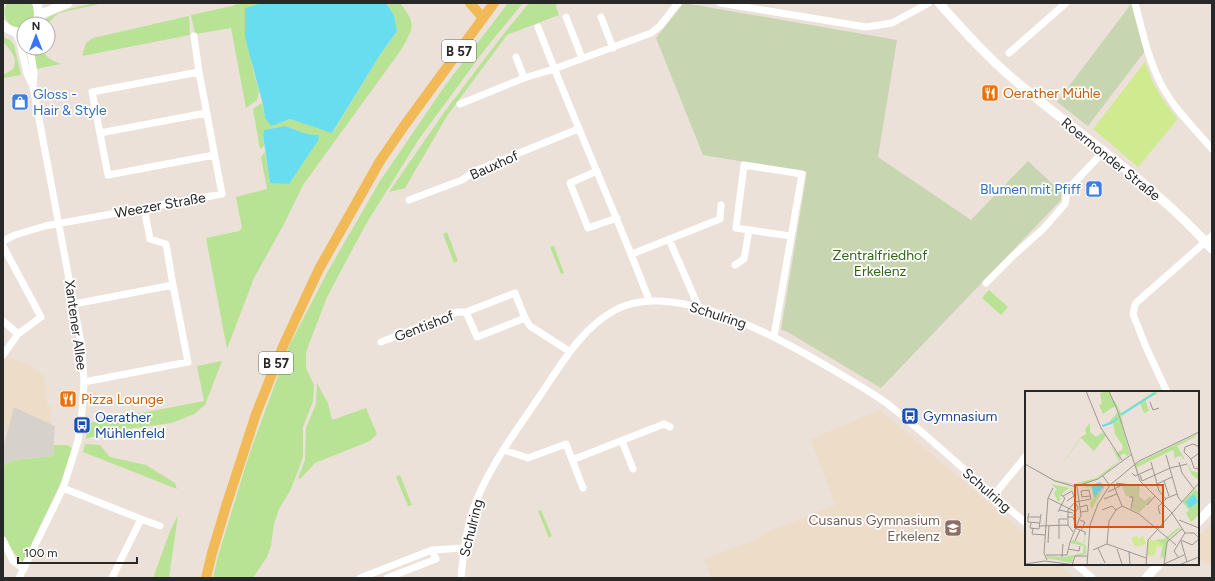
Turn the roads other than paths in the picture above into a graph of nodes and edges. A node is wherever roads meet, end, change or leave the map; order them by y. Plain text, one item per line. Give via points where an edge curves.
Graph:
1 (37, 3) edge
2 (68, 3) edge
3 (470, 3) edge
4 (678, 3) edge
5 (720, 3) edge
6 (929, 3) edge
7 (939, 3) edge
8 (1066, 3) edge
9 (1135, 3) edge
10 (490, 4) edge
11 (38, 16) edge
12 (44, 16) edge
13 (566, 17) dead end
14 (601, 17) dead end
15 (483, 18) junction
16 (3, 25) edge
17 (538, 27) dead end
18 (16, 31) edge
19 (194, 36) dead end
20 (614, 48) junction
21 (1009, 53) dead end
22 (23, 56) edge
23 (31, 56) edge
24 (516, 57) dead end
25 (582, 58) junction
26 (554, 69) junction
27 (199, 72) junction
28 (524, 78) junction
29 (33, 86) junction
30 (460, 104) dead end
31 (206, 113) junction
32 (578, 129) junction
33 (100, 133) junction
34 (1212, 149) edge
35 (1104, 151) junction
36 (214, 154) junction
37 (597, 171) junction
38 (409, 200) dead end
39 (721, 205) dead end
40 (144, 208) junction
41 (617, 218) junction
42 (59, 224) junction
43 (749, 230) junction
44 (790, 236) junction
45 (669, 239) junction
46 (1209, 239) edge
47 (3, 241) edge
48 (3, 246) edge
49 (1212, 250) edge
50 (632, 254) junction
51 (735, 265) dead end
52 (986, 283) dead end
53 (173, 285) junction
54 (649, 300) junction
55 (74, 304) junction
56 (698, 306) junction
57 (466, 312) junction
58 (525, 318) junction
59 (3, 321) edge
60 (18, 334) junction
61 (774, 336) junction
62 (381, 342) dead end
63 (569, 351) junction
64 (3, 355) edge
65 (84, 382) junction
66 (1167, 391) edge
67 (670, 427) dead end
68 (622, 441) junction
69 (504, 450) junction
70 (1025, 457) edge
71 (572, 460) junction
72 (633, 469) dead end
73 (63, 488) junction
74 (583, 488) dead end
75 (994, 495) junction
76 (1212, 507) edge
77 (141, 519) junction
78 (1199, 521) edge
79 (1025, 522) edge
80 (160, 526) dead end
81 (3, 540) edge
82 (464, 548) junction
83 (432, 550) junction
84 (1077, 565) edge
85 (1158, 565) edge
86 (24, 569) junction
87 (19, 578) edge
88 (112, 578) edge
89 (206, 578) edge
90 (360, 578) edge
91 (387, 578) edge
92 (461, 578) edge
93 (1092, 578) edge
94 (1146, 578) edge

1 - 11 main road
2 - 12 main road
3 - 15 main road
4 - 20 street via 660,26 651,33
5 - 6 street via 866,27 892,23
7 - 35 main road, Roermonder Straße via 1003,70
8 - 21 street
9 - 34 street via 1161,84 1174,104
10 - 15 main road, B 57
13 - 25 street
14 - 20 street
15 - 89 main road, B 57 via 380,161 319,269 284,344 256,414 224,510
16 - 18 main road
17 - 26 street
19 - 27 street, Weezer Straße
20 - 25 street
22 - 29 street, Xantener Allee
23 - 29 street, Xantener Allee
24 - 28 street
25 - 26 street
26 - 28 street
26 - 32 street
27 - 31 street, Weezer Straße
27 - 33 street via 92,92
28 - 30 street
29 - 42 street, Xantener Allee
31 - 33 street
31 - 36 street, Weezer Straße
32 - 37 street
32 - 38 street, Bauxhof via 475,171 462,180
33 - 36 street via 108,175
35 - 46 main road, Roermonder Straße
35 - 52 street via 1071,186 1065,204 1044,229
36 - 40 street, Weezer Straße via 222,194
37 - 41 street
37 - 41 street via 570,183 588,228
39 - 45 street via 720,219
40 - 42 street, Weezer Straße
40 - 53 street via 150,239 166,244
41 - 50 street
42 - 47 street, Weezer Straße via 29,230
42 - 55 street, Xantener Allee
43 - 44 street
43 - 44 street via 736,228 744,165 802,174
43 - 51 street via 744,259
44 - 61 street
45 - 50 street
45 - 56 street
46 - 49 main road, Roermonder Straße
46 - 66 street via 1135,305 1133,314
48 - 60 street via 41,317
50 - 54 street
53 - 55 street
53 - 65 street via 188,362
54 - 56 street, Schulring
54 - 63 street, Schulring via 616,310 589,330
55 - 65 street, Xantener Allee via 82,348
56 - 61 street, Schulring
57 - 58 street, Gentishof via 477,337
57 - 58 street, Gentishof via 515,293
57 - 62 street, Gentishof via 457,312
58 - 63 street, Gentishof via 530,326
59 - 60 street
60 - 64 street
61 - 75 street, Schulring via 887,404
63 - 69 street, Schulring
65 - 73 street, Xantener Allee via 78,441
67 - 68 street via 664,424
68 - 71 street
68 - 72 street
69 - 71 street via 528,458 566,444
69 - 82 street, Schulring via 474,504
70 - 75 street
71 - 74 street
73 - 77 street
73 - 86 street, Xantener Allee
75 - 79 street, Schulring
76 - 78 main road
77 - 80 street
77 - 88 street
81 - 86 street via 14,561
82 - 83 street
82 - 92 street, Schulring
83 - 90 street
83 - 91 street via 436,558
84 - 93 street
85 - 94 main road
86 - 87 street, Xantener Allee

